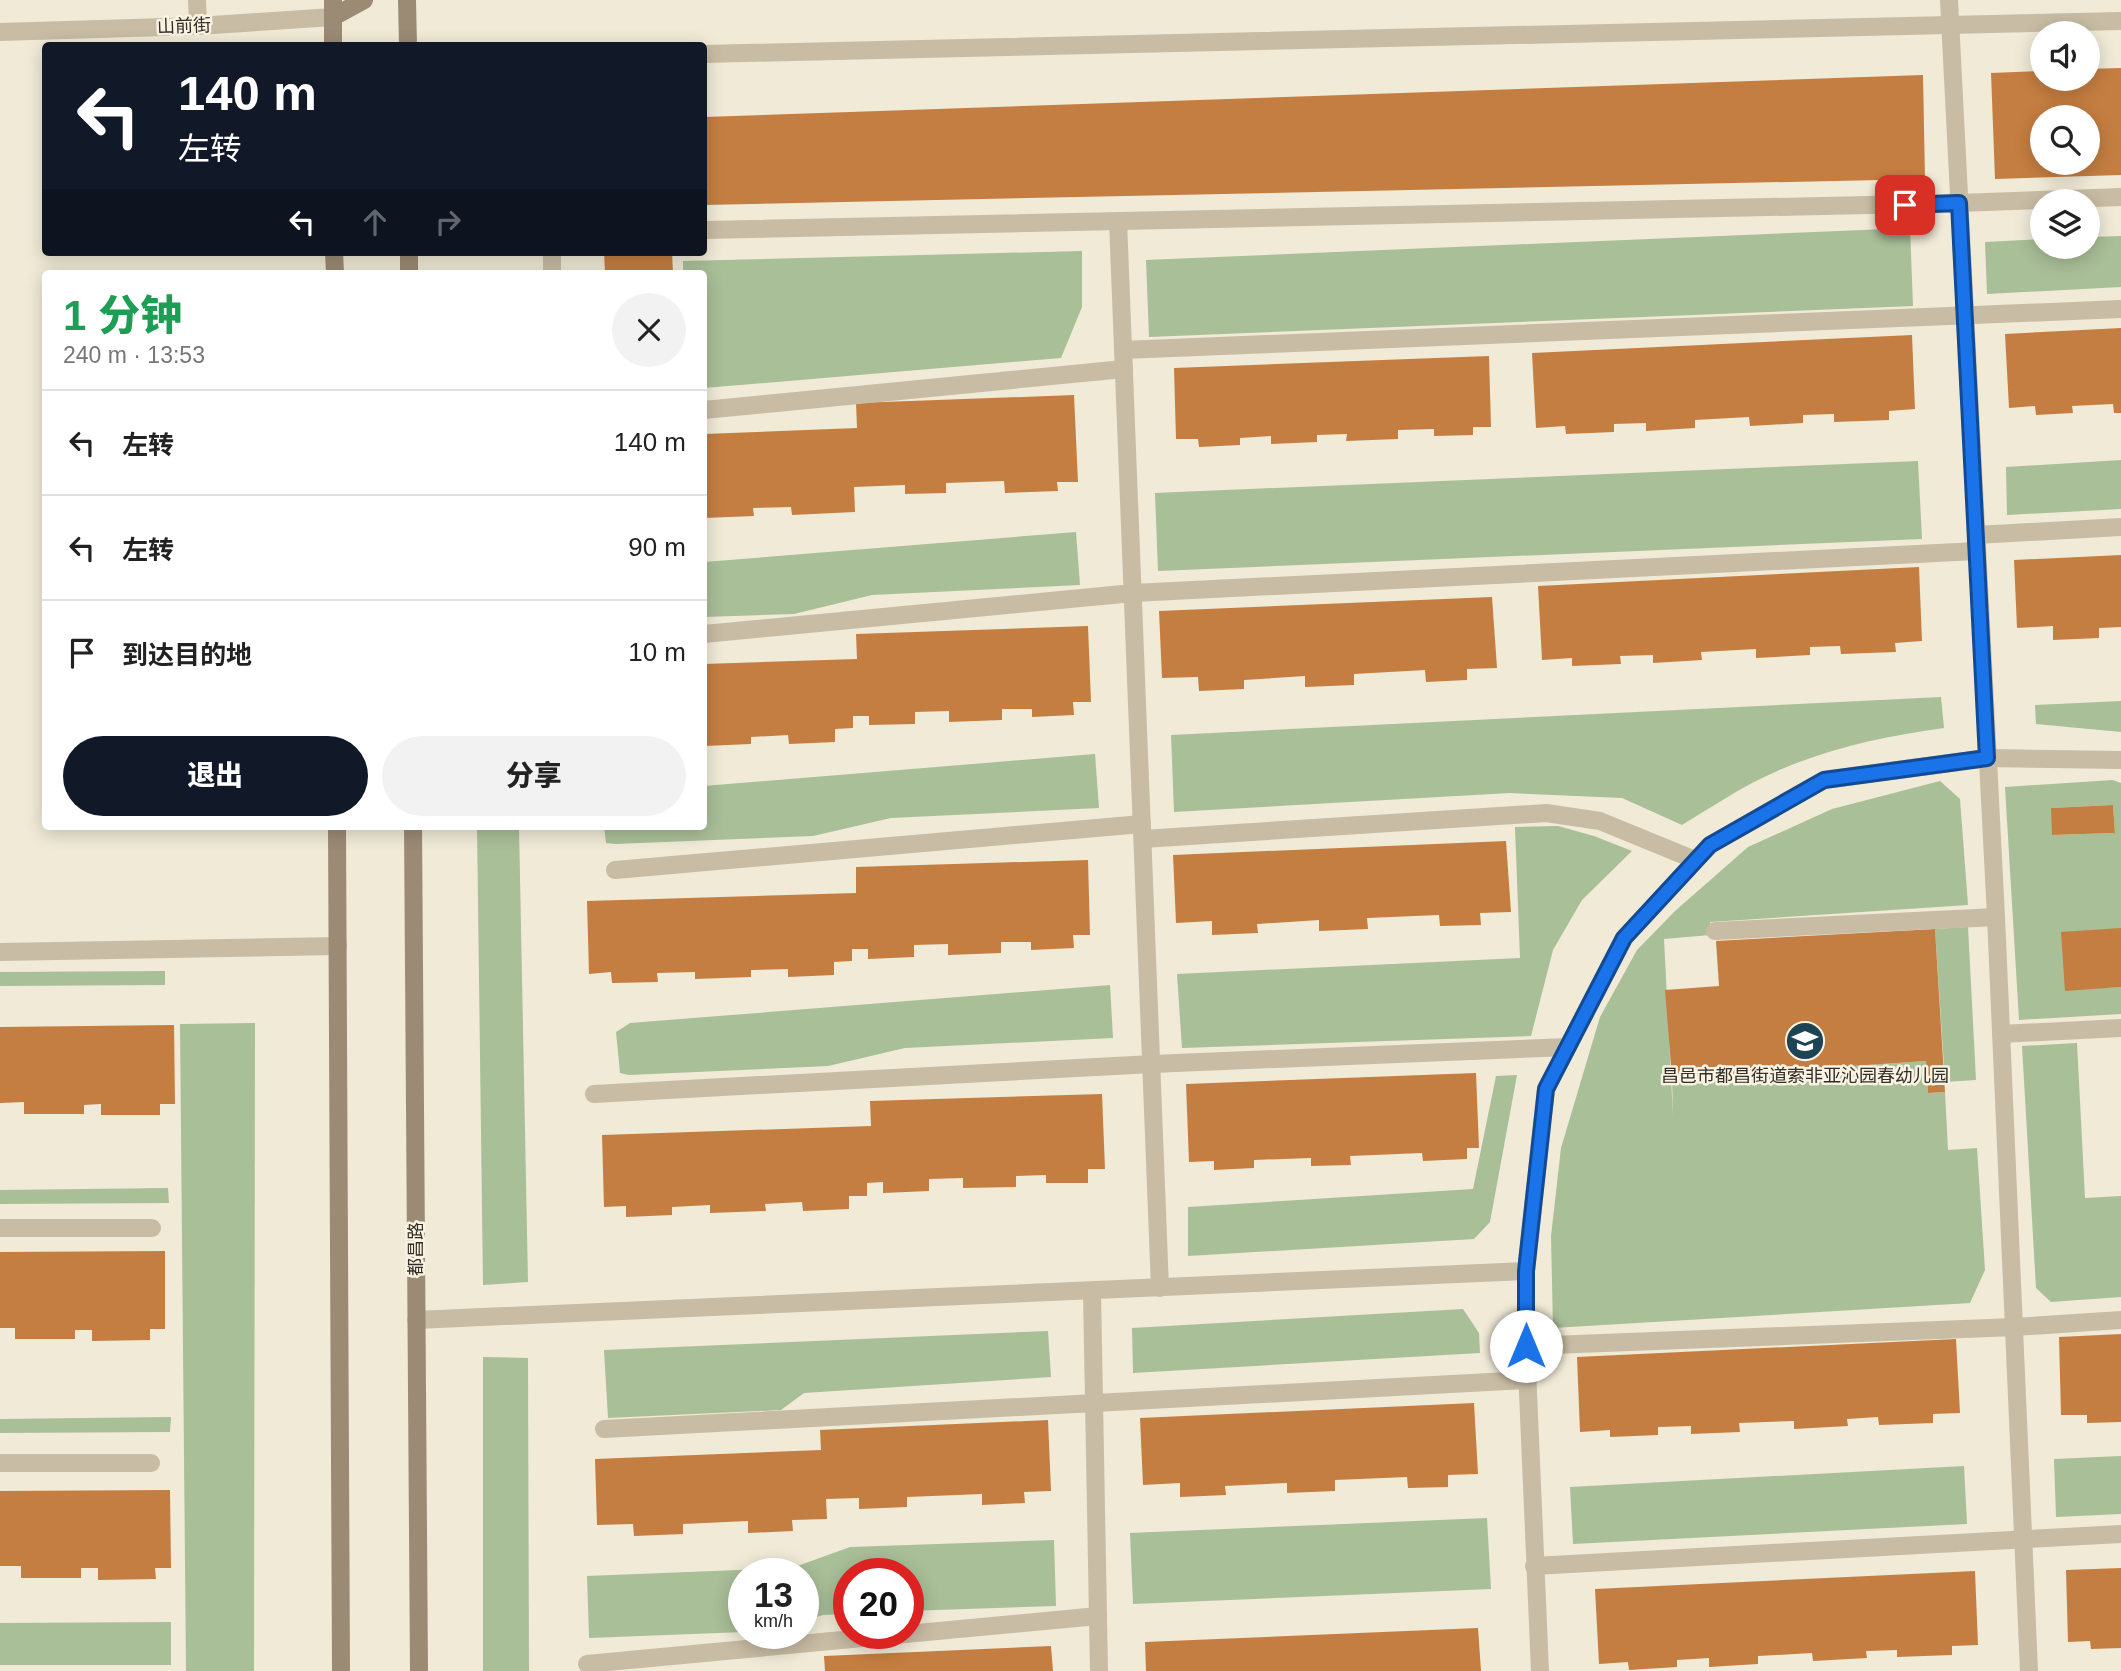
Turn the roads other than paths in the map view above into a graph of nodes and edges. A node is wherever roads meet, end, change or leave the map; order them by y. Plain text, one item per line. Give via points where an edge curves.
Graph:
1 (197, 0) edge
2 (364, 0) edge
3 (407, 0) edge
4 (1949, 0) edge
5 (333, 8) edge
6 (2121, 21) edge
7 (198, 26) junction
8 (1951, 26) junction
9 (0, 32) edge
10 (333, 42) edge
11 (408, 42) edge
12 (707, 54) edge
13 (2121, 197) edge
14 (1959, 203) junction
15 (1118, 221) junction
16 (707, 230) edge
17 (2121, 309) edge
18 (1965, 316) junction
19 (1123, 350) junction
20 (1124, 369) junction
21 (707, 410) edge
22 (2121, 527) edge
23 (1976, 543) junction
24 (1133, 593) junction
25 (707, 634) edge
26 (1987, 758) junction
27 (2121, 760) edge
28 (337, 830) edge
29 (413, 830) edge
30 (1142, 832) junction
31 (1695, 860) junction
32 (615, 870) dead end
33 (1996, 917) junction
34 (1715, 931) dead end
35 (338, 946) junction
36 (0, 952) edge
37 (2121, 1028) edge
38 (2001, 1034) junction
39 (1568, 1047) junction
40 (1152, 1064) junction
41 (594, 1094) dead end
42 (0, 1228) edge
43 (152, 1228) dead end
44 (1526, 1271) junction
45 (1160, 1288) junction
46 (1092, 1292) junction
47 (416, 1320) junction
48 (2121, 1320) edge
49 (2014, 1327) junction
50 (1526, 1346) junction
51 (1528, 1380) junction
52 (1094, 1402) junction
53 (604, 1429) dead end
54 (0, 1463) edge
55 (151, 1463) dead end
56 (2121, 1534) edge
57 (2024, 1539) junction
58 (1534, 1566) junction
59 (1098, 1616) junction
60 (587, 1664) dead end
61 (341, 1671) edge
62 (419, 1671) edge
63 (1098, 1671) edge
64 (1540, 1671) edge
65 (2029, 1671) edge

1 - 7 street
2 - 5 main road, 山前街
3 - 11 main road
4 - 8 street
5 - 7 street, 山前街
5 - 10 main road
6 - 8 street
7 - 9 street, 山前街
8 - 12 street
8 - 14 street
13 - 14 street
14 - 15 street
14 - 18 street
15 - 16 street
15 - 19 street
17 - 18 street
18 - 19 street
18 - 23 street
19 - 20 street
20 - 21 street
20 - 24 street
22 - 23 street
23 - 24 street
23 - 26 street
24 - 25 street
24 - 30 street
26 - 27 street
26 - 31 street via 1824,780 1710,845
26 - 33 street
28 - 35 main road
29 - 47 main road, 都昌路
30 - 31 street via 1546,813 1600,821
30 - 32 street
30 - 40 street
31 - 39 street via 1624,938
33 - 34 street
33 - 38 street
35 - 36 street
35 - 61 main road
37 - 38 street
38 - 49 street
39 - 40 street
39 - 44 street via 1546,1089
40 - 41 street
40 - 45 street
42 - 43 street
44 - 45 street
44 - 50 street
45 - 46 street
46 - 47 street
46 - 52 street
47 - 62 main road, 都昌路
48 - 49 street
49 - 50 street
49 - 57 street
50 - 51 street
51 - 52 street
51 - 58 street
52 - 53 street
52 - 59 street
54 - 55 street
56 - 57 street
57 - 58 street
57 - 65 street
58 - 64 street
59 - 60 street
59 - 63 street

